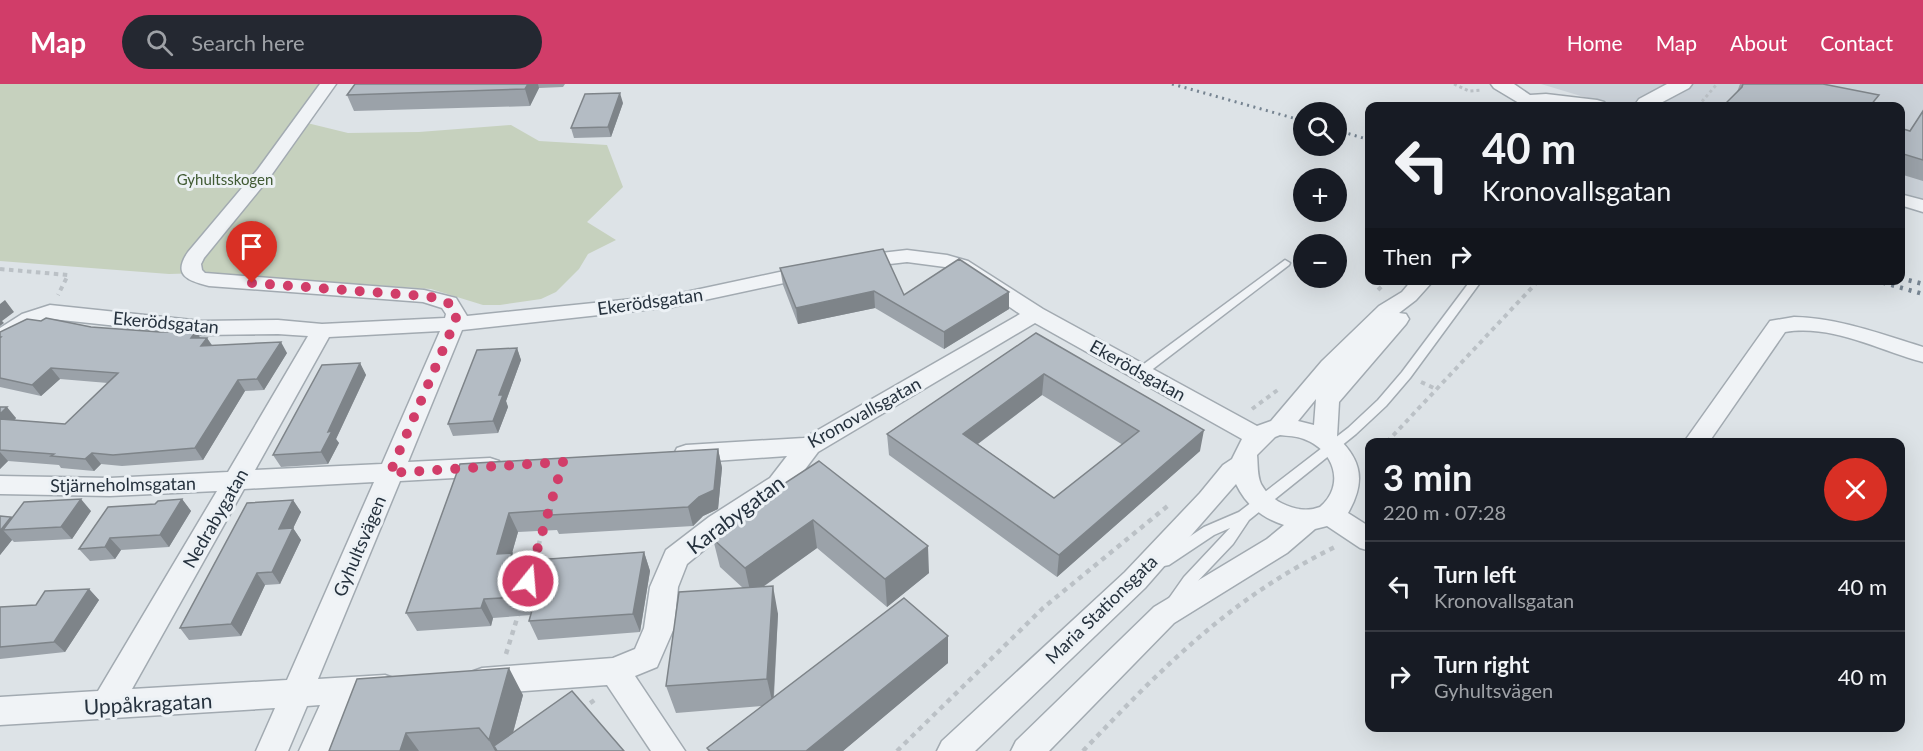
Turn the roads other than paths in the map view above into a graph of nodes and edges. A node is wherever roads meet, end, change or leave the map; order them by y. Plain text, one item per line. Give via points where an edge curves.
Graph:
1 (328, 84) edge
2 (1681, 85) edge
3 (1493, 87) edge
4 (1535, 97) edge
5 (1569, 102) edge
6 (1648, 102) edge
7 (1672, 102) edge
8 (1905, 201) edge
9 (1923, 206) edge
10 (1285, 263) dead end
11 (1473, 285) edge
12 (1417, 288) edge
13 (1035, 314) junction
14 (454, 324) junction
15 (322, 331) junction
16 (0, 338) edge
17 (1923, 355) edge
18 (1141, 372) junction
19 (1269, 432) junction
20 (1699, 438) edge
21 (1329, 443) junction
22 (808, 446) junction
23 (668, 455) edge
24 (1245, 463) junction
25 (515, 465) edge
26 (390, 473) junction
27 (236, 481) junction
28 (0, 484) edge
29 (1253, 509) junction
30 (1319, 517) junction
31 (1364, 537) edge
32 (1135, 580) junction
33 (1164, 615) junction
34 (618, 676) junction
35 (452, 683) edge
36 (406, 687) edge
37 (341, 692) junction
38 (296, 695) junction
39 (107, 705) junction
40 (0, 711) edge
41 (272, 751) edge
42 (315, 751) edge
43 (669, 751) edge
44 (953, 751) edge
45 (1027, 751) edge

1 - 14 street via 264,173 195,256 192,272 209,280 436,297 456,309
2 - 6 street
2 - 7 street
3 - 4 street
4 - 5 street
8 - 9 street
10 - 18 lane
11 - 21 lane via 1382,403
12 - 19 street, Maria Stationsgata via 1330,366
12 - 21 street, Maria Stationsgata via 1407,308 1327,400
13 - 14 street, Ekerödsgatan via 961,265 907,256 778,277 672,301
13 - 18 street, Ekerödsgatan
13 - 22 street, Kronovallsgatan
14 - 15 street, Ekerödsgatan
14 - 26 street, Gyhultsvägen
15 - 16 street, Ekerödsgatan via 202,328 50,312 30,319
15 - 27 street, Nedrabygatan
17 - 20 street via 1813,322 1778,326
18 - 19 street, Ekerödsgatan via 1234,423
19 - 21 street via 1310,432
19 - 24 street, Maria Stationsgata via 1250,445
21 - 29 lane
21 - 30 street, Maria Stationsgata via 1343,461 1348,483 1342,502
22 - 23 street, Kronovallsgatan
22 - 34 street, Karabygatan via 779,485 718,524 676,558 664,587 658,628 646,658
24 - 29 street
24 - 32 street, Maria Stationsgata via 1232,471
25 - 26 street
26 - 27 street, Stjärneholmsgatan
26 - 38 street, Gyhultsvägen
27 - 28 street, Stjärneholmsgatan via 110,487
27 - 39 street, Nedrabygatan
29 - 30 street via 1284,516
29 - 32 lane via 1209,531
29 - 33 lane via 1235,534 1180,590
30 - 31 street
30 - 33 street, Maria Stationsgata
32 - 44 street, Maria Stationsgata
33 - 45 street, Maria Stationsgata
34 - 35 street, Karabygatan
34 - 43 street
36 - 37 street
37 - 38 street
37 - 42 street
38 - 39 street, Uppåkragatan
38 - 41 street, Gyhultsvägen
39 - 40 street, Uppåkragatan

